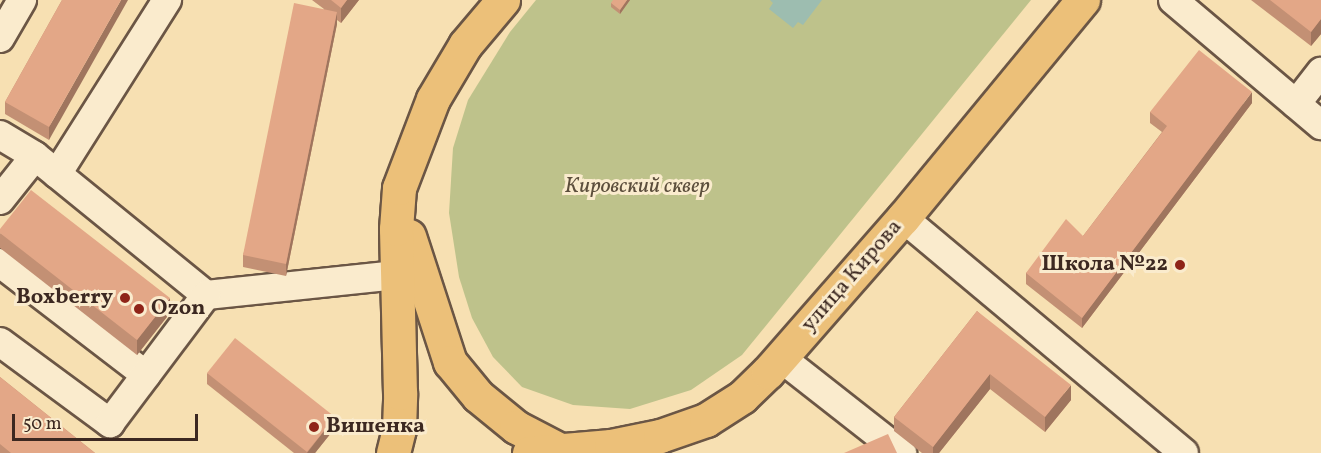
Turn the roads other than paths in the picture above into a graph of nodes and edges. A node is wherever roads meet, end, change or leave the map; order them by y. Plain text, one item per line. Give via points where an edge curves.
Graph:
1 (22, 0) edge
2 (167, 0) edge
3 (502, 0) edge
4 (1083, 0) edge
5 (1173, 0) edge
6 (0, 38) edge
7 (1321, 72) edge
8 (1296, 104) junction
9 (1321, 125) edge
10 (0, 135) edge
11 (35, 156) junction
12 (57, 174) junction
13 (399, 188) junction
14 (0, 200) edge
15 (903, 218) junction
16 (0, 262) edge
17 (397, 274) junction
18 (206, 295) junction
19 (0, 342) edge
20 (781, 358) junction
21 (146, 375) junction
22 (542, 451) edge
23 (393, 453) edge
24 (902, 453) edge
25 (1184, 453) edge

1 - 6 lane
2 - 12 lane
3 - 13 main road via 465,45 433,99
4 - 15 main road, улица Кирова
5 - 8 lane
7 - 8 lane
8 - 9 lane
10 - 11 lane
11 - 12 lane
11 - 14 lane
12 - 18 lane
13 - 17 main road
13 - 22 main road, улица Кирова via 414,256 450,362 478,396
15 - 20 main road, улица Кирова
15 - 25 lane
16 - 21 lane
17 - 18 lane
17 - 23 main road via 400,393 399,429
18 - 21 lane
19 - 21 lane via 110,423
20 - 22 main road, улица Кирова via 742,397 706,420 660,436 611,446
20 - 24 lane

